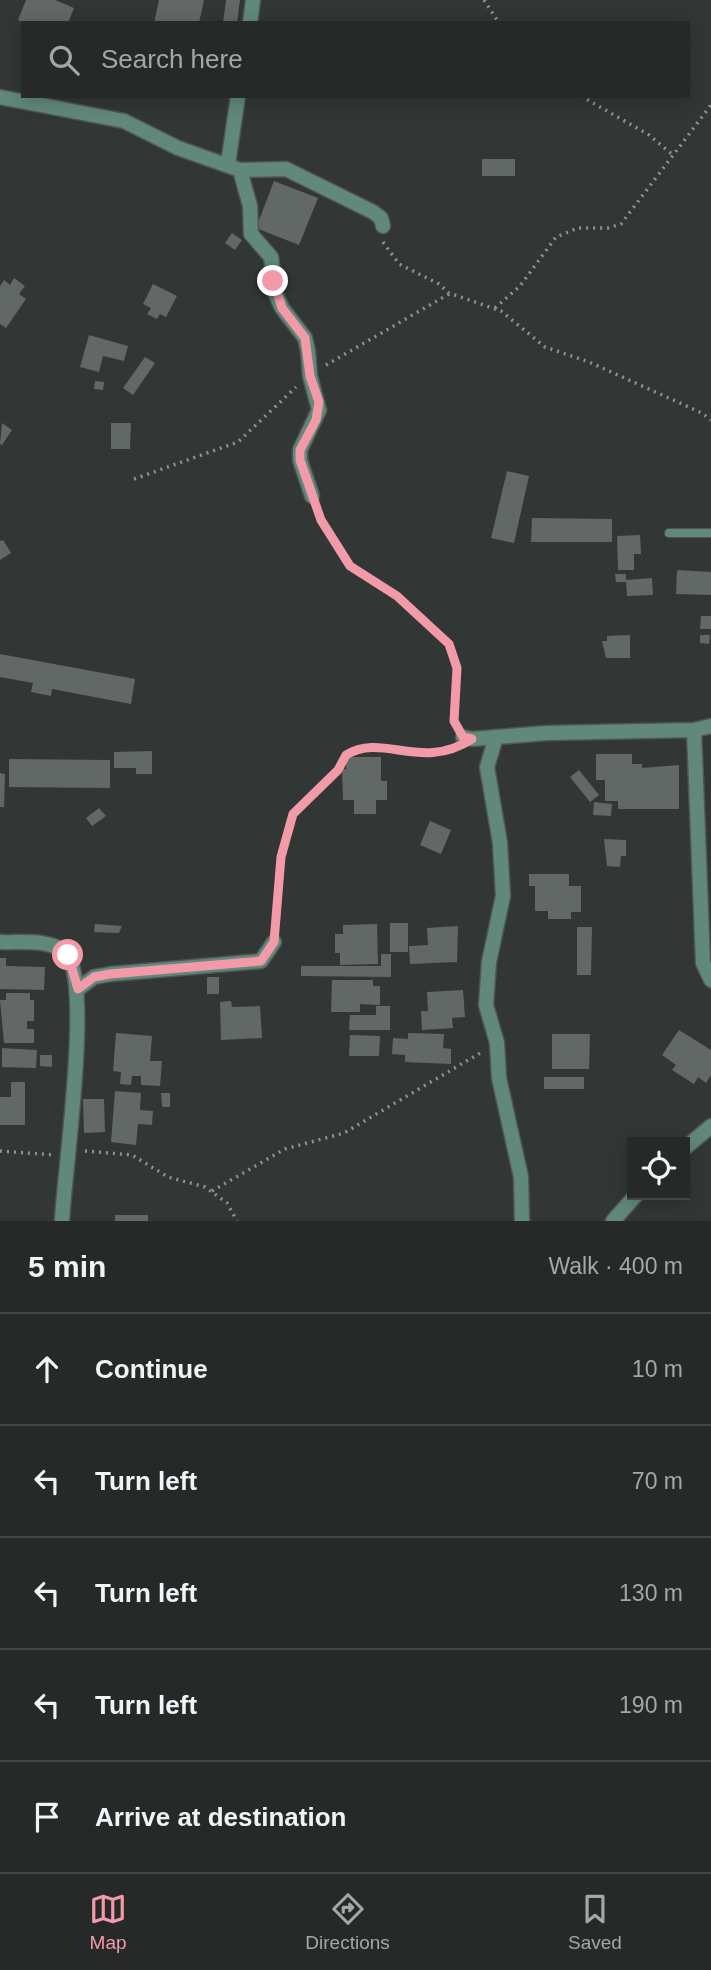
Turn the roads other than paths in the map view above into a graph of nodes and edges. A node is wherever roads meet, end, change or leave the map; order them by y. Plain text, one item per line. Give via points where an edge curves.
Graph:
1 (253, 0) edge
2 (250, 21) edge
3 (0, 97) edge
4 (238, 98) edge
5 (234, 167) junction
6 (383, 226) road end
7 (312, 496) road end
8 (669, 533) dead end
9 (711, 533) edge
10 (711, 726) edge
11 (694, 730) junction
12 (496, 737) junction
13 (468, 738) road end
14 (0, 942) edge
15 (274, 942) road end
16 (711, 980) edge
17 (78, 989) junction
18 (711, 1126) edge
19 (690, 1144) edge
20 (632, 1200) edge
21 (62, 1221) edge
22 (522, 1221) edge
23 (613, 1221) edge

1 - 2 street
3 - 5 street via 124,121 178,148
4 - 5 street
5 - 6 street via 286,169 373,212
5 - 7 street via 250,206 251,234 271,257 276,295 305,338 319,410 300,450
8 - 9 lane
10 - 11 street
11 - 12 street
11 - 16 street via 704,963
12 - 13 street
12 - 22 street via 487,768 500,843 503,896 489,962 486,1005 521,1177
14 - 17 street via 60,949 72,963
15 - 17 street via 261,961 110,974 94,977
17 - 21 street
18 - 19 street
20 - 23 street

